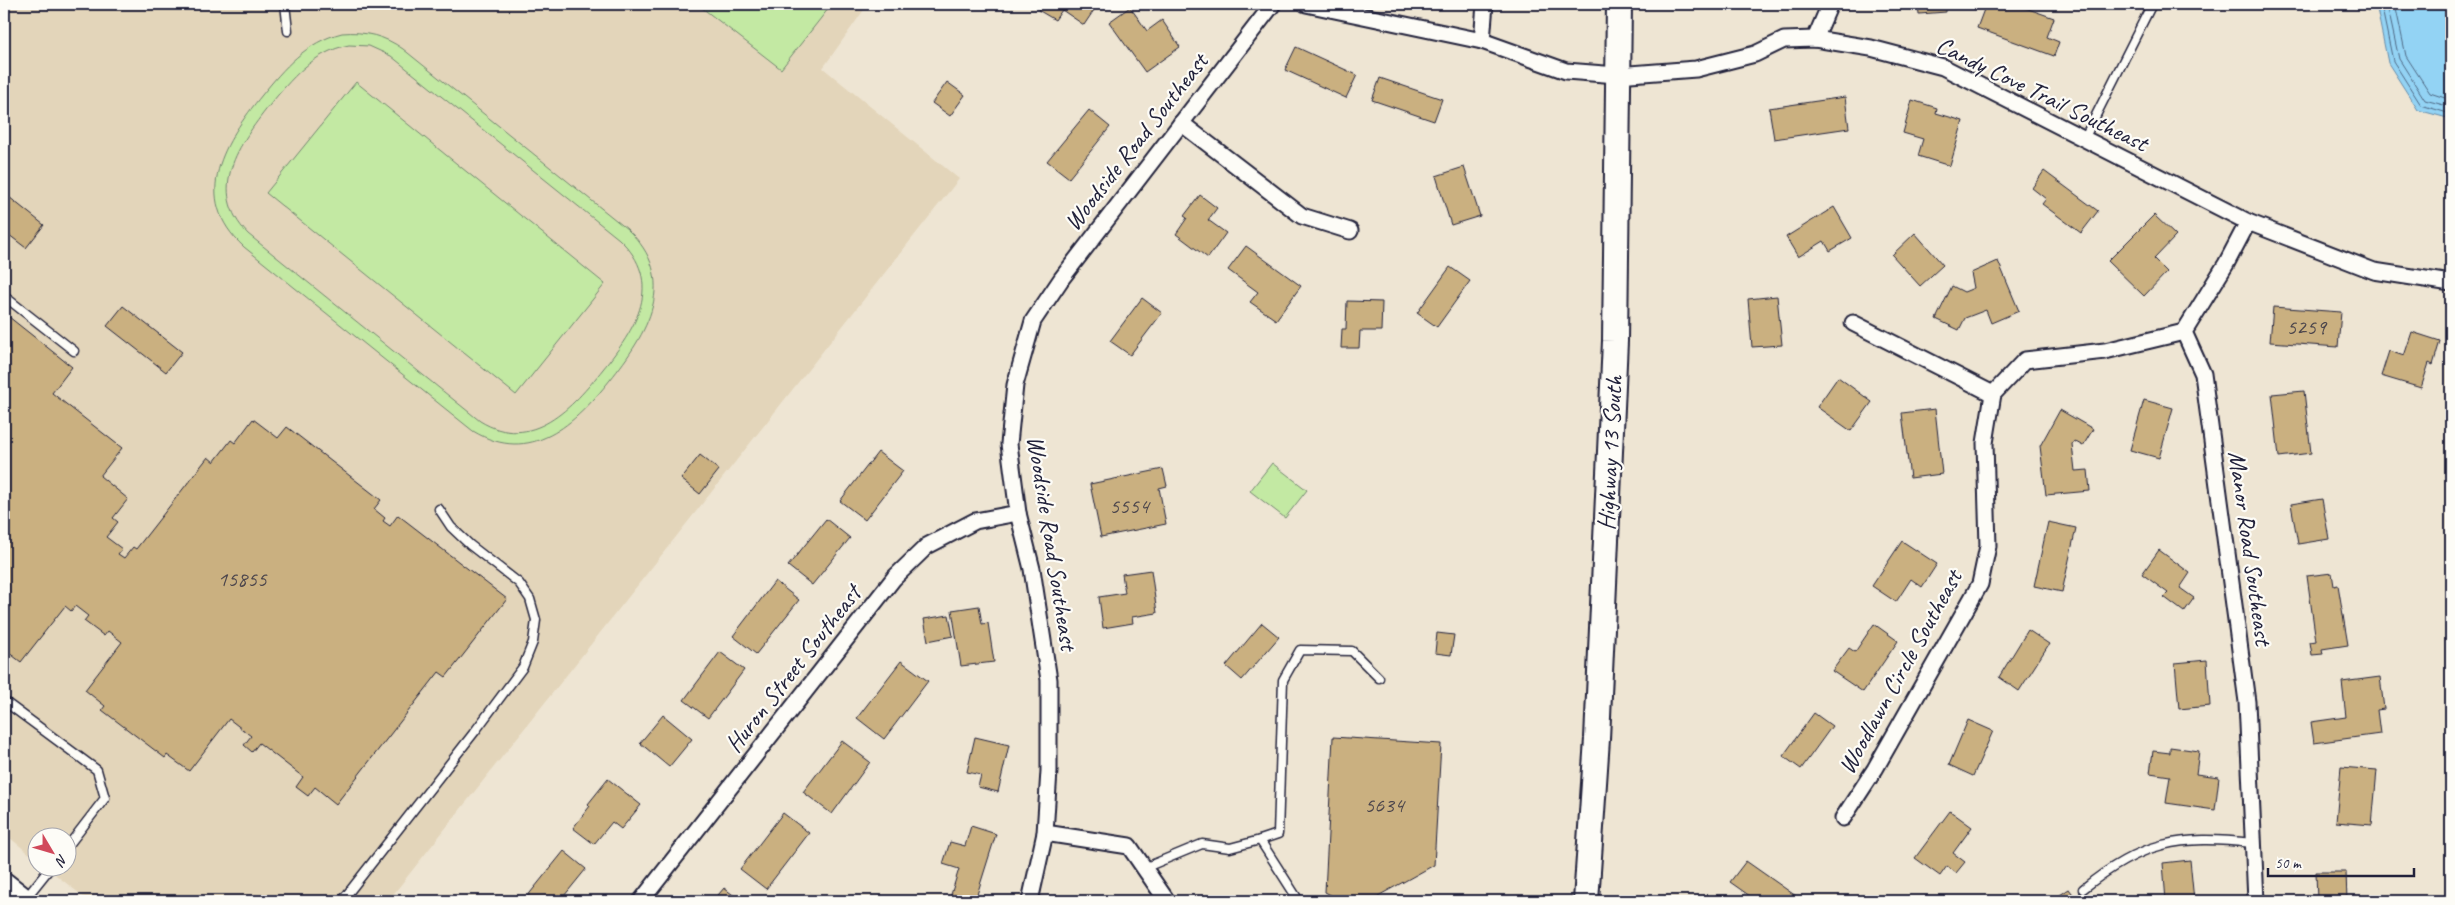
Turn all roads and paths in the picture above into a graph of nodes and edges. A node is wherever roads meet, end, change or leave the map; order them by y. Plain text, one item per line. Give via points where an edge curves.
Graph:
1 (285, 4) edge
2 (1273, 4) edge
3 (1306, 4) edge
4 (1485, 4) edge
5 (1619, 4) edge
6 (1830, 4) edge
7 (2152, 4) edge
8 (288, 31) dead end
9 (1815, 39) junction
10 (1482, 41) junction
11 (1618, 75) junction
12 (1181, 123) junction
13 (2084, 138) junction
14 (2248, 222) junction
15 (1350, 231) dead end
16 (2451, 283) edge
17 (4, 296) edge
18 (1853, 323) dead end
19 (2184, 332) junction
20 (74, 350) dead end
21 (1993, 394) junction
22 (440, 509) dead end
23 (1018, 513) junction
24 (1379, 678) dead end
25 (4, 701) edge
26 (1844, 818) dead end
27 (78, 833) edge
28 (1045, 833) junction
29 (1260, 840) junction
30 (2253, 844) junction
31 (1144, 868) junction
32 (42, 878) edge
33 (4, 883) edge
34 (2083, 889) dead end
35 (26, 900) edge
36 (342, 901) edge
37 (642, 901) edge
38 (1030, 901) edge
39 (1167, 901) edge
40 (1300, 901) edge
41 (1586, 901) edge
42 (2256, 901) edge

1 - 8 lane
2 - 12 street, Woodside Road Southeast
3 - 10 street, Candy Cove Trail Southeast
4 - 10 street
5 - 11 main road, Highway 13 South
6 - 9 street
7 - 13 lane
9 - 11 street, Candy Cove Trail Southeast via 1784,40 1755,54 1696,69
9 - 13 street, Candy Cove Trail Southeast via 1871,48 1943,67
10 - 11 street, Candy Cove Trail Southeast via 1566,71
11 - 41 main road, Highway 13 South via 1615,341 1597,739
12 - 15 street via 1302,216
12 - 23 street, Woodside Road Southeast via 1062,278 1033,321 1015,385 1008,444
13 - 14 street, Candy Cove Trail Southeast
14 - 16 street, Candy Cove Trail Southeast via 2374,271
14 - 19 street
17 - 20 lane
18 - 21 street
19 - 21 street via 2105,352 2025,360
19 - 30 street, Manor Road Southeast via 2203,374 2247,702
21 - 26 street, Woodlawn Circle Southeast via 1985,444 1988,546 1980,584
22 - 36 lane via 451,527 470,545 519,583 530,599 536,620 533,642 522,667 476,730
23 - 28 street, Woodside Road Southeast via 1032,569 1049,680
23 - 37 street, Huron Street Southeast via 975,521 927,546 894,578
24 - 29 lane via 1352,651 1300,650 1283,680 1278,834
25 - 27 lane via 97,770 105,798
28 - 31 street via 1129,846
28 - 38 street, Woodside Road Southeast
29 - 31 lane via 1230,848 1202,844
29 - 40 lane
30 - 34 lane via 2215,839 2168,843 2139,852 2112,866
30 - 42 street, Manor Road Southeast
31 - 39 street
32 - 35 lane
33 - 35 street

